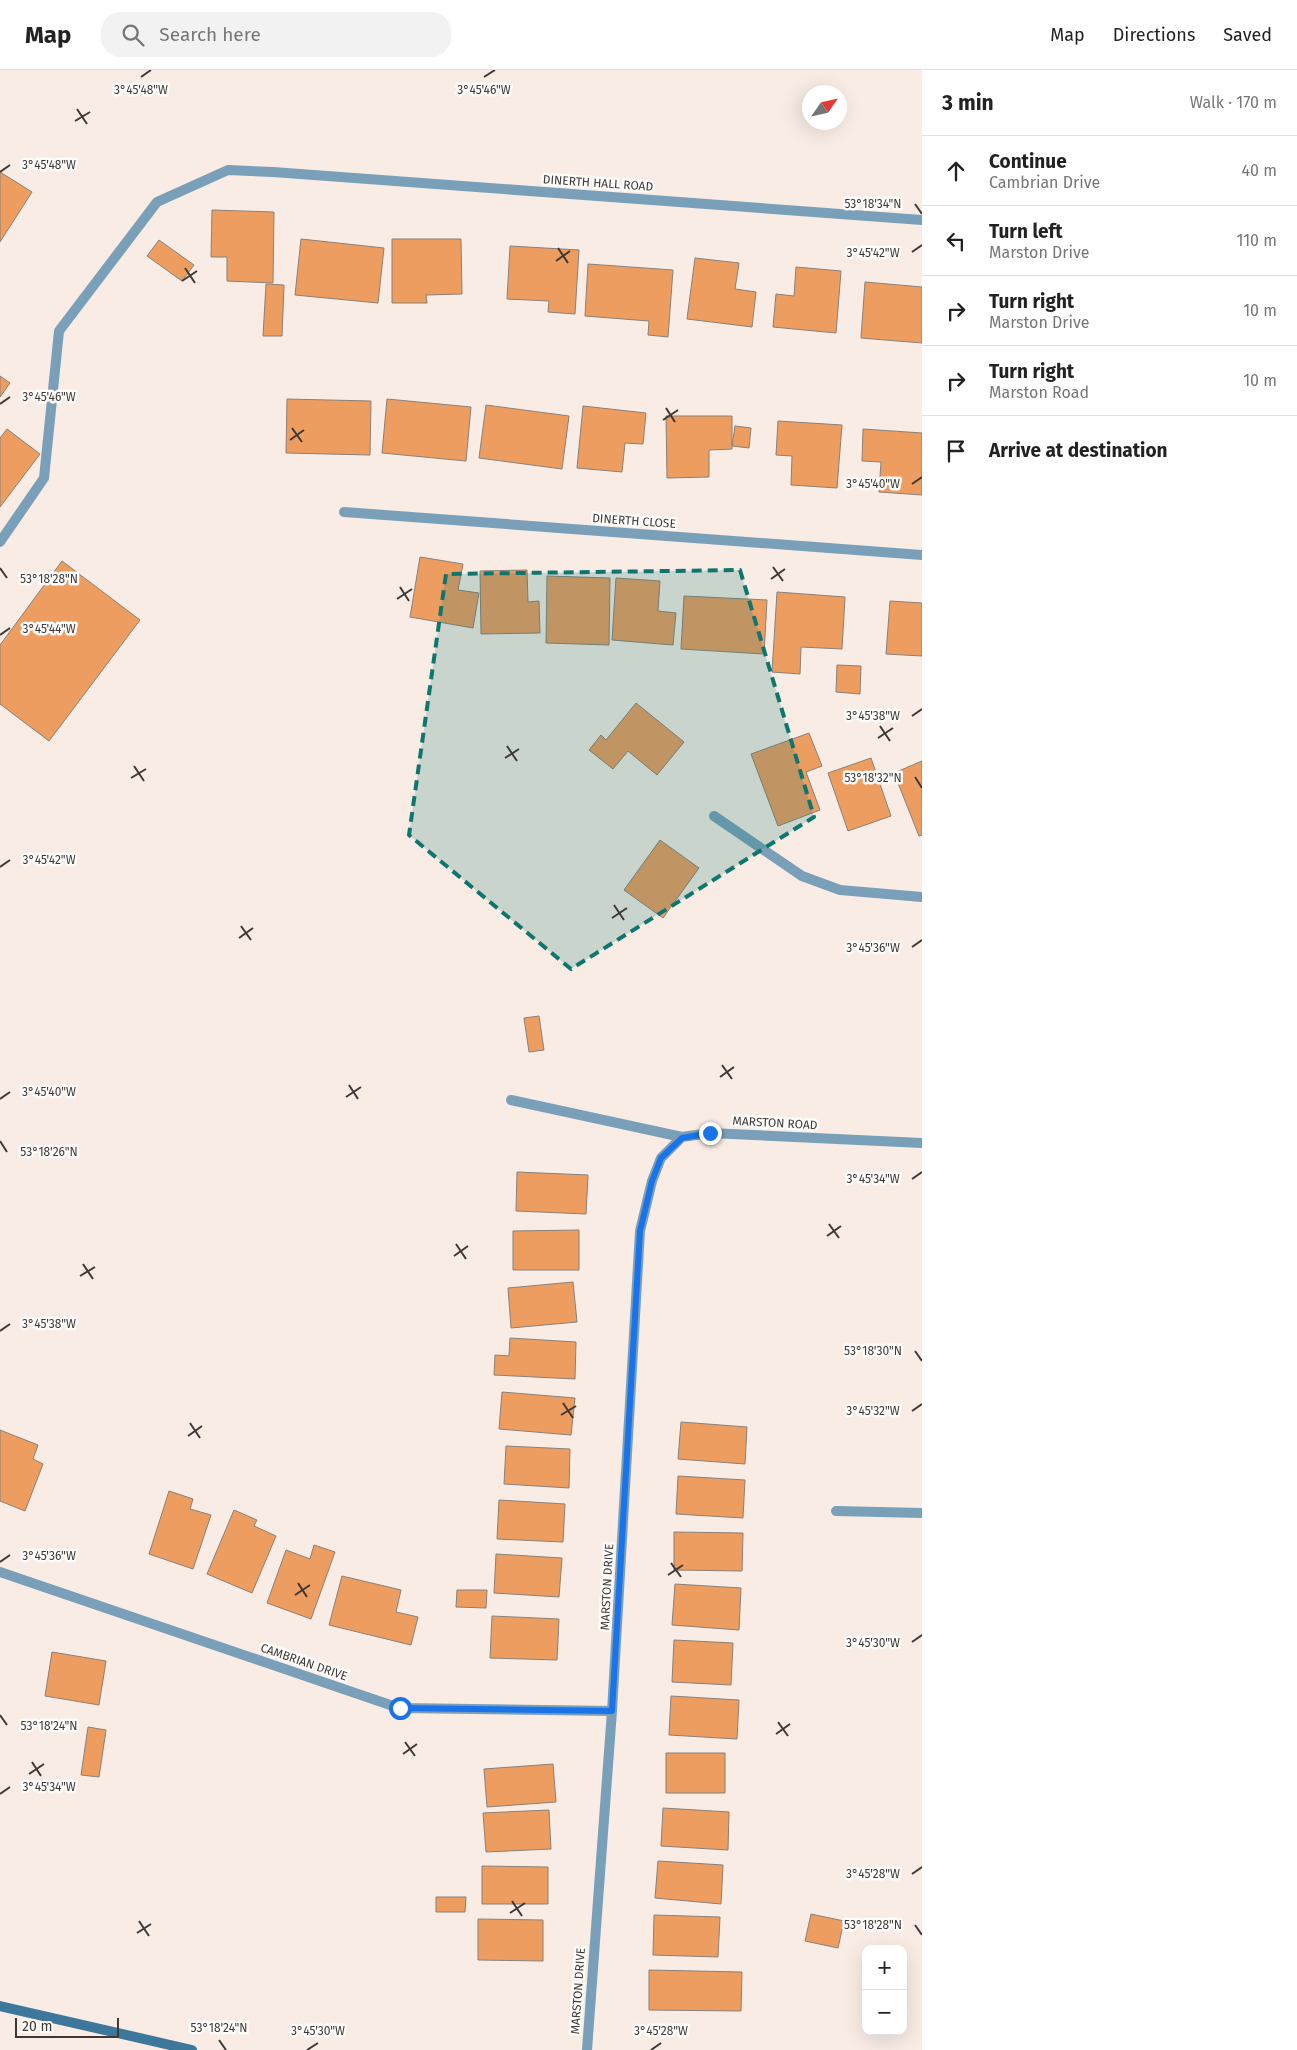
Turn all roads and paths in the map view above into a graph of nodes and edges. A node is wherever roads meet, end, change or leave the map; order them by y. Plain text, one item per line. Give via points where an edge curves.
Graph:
1 (922, 220) edge
2 (344, 512) dead end
3 (0, 542) edge
4 (922, 555) edge
5 (714, 816) dead end
6 (922, 897) edge
7 (511, 1100) dead end
8 (682, 1138) junction
9 (922, 1143) edge
10 (836, 1511) dead end
11 (922, 1513) edge
12 (0, 1572) edge
13 (612, 1711) junction
14 (0, 2006) edge
15 (192, 2050) edge
16 (587, 2050) edge

1 - 3 street, DINERTH HALL ROAD via 228,170 157,202 59,331 44,478
2 - 4 street, DINERTH CLOSE
5 - 6 street via 802,876 840,890
7 - 8 street, MARSTON ROAD
8 - 9 street, MARSTON ROAD via 710,1133
8 - 13 street, MARSTON DRIVE via 661,1158 640,1231
10 - 11 street
12 - 13 street, CAMBRIAN DRIVE via 400,1708
13 - 16 street, MARSTON DRIVE
14 - 15 street

